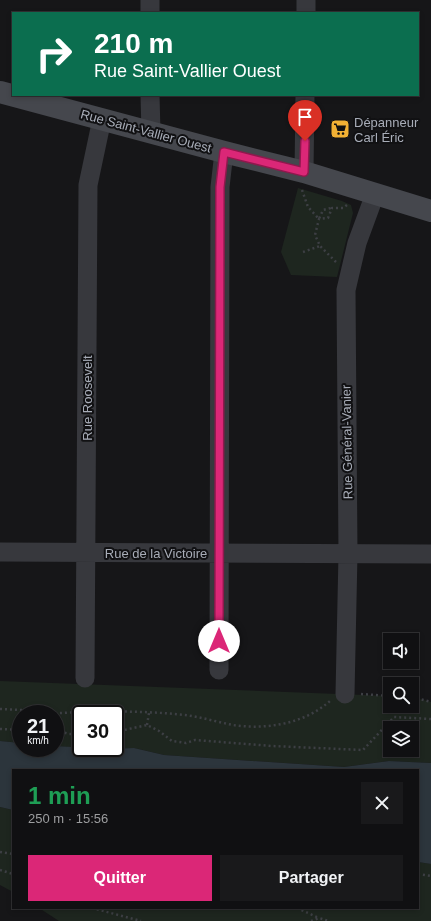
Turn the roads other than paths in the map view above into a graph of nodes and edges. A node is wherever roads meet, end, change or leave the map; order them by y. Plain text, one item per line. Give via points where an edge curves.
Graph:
1 (150, 0) edge
2 (306, 0) edge
3 (150, 12) edge
4 (306, 12) edge
5 (0, 92) edge
6 (12, 95) edge
7 (15, 96) edge
8 (150, 96) edge
9 (305, 96) edge
10 (102, 119) junction
11 (150, 132) junction
12 (224, 152) junction
13 (304, 172) junction
14 (375, 194) junction
15 (431, 211) edge
16 (0, 552) edge
17 (86, 553) junction
18 (218, 553) junction
19 (348, 554) junction
20 (431, 554) edge
21 (219, 670) dead end
22 (85, 678) dead end
23 (345, 694) road end

1 - 3 street
2 - 4 street
5 - 6 street, Rue Saint-Vallier Ouest
7 - 10 street, Rue Saint-Vallier Ouest
8 - 11 street
9 - 13 street
10 - 11 street, Rue Saint-Vallier Ouest
10 - 17 street, Rue Roosevelt via 88,185
11 - 12 street, Rue Saint-Vallier Ouest
12 - 13 street, Rue Saint-Vallier Ouest
12 - 18 street via 220,187
13 - 14 street, Rue Saint-Vallier Ouest
14 - 15 street, Rue Saint-Vallier Ouest
14 - 19 street, Rue Général-Vanier via 357,243 346,290
16 - 17 street, Rue de la Victoire
17 - 18 street, Rue de la Victoire
17 - 22 street, Rue Roosevelt
18 - 19 street, Rue de la Victoire
18 - 21 street
19 - 20 street, Rue de la Victoire
19 - 23 street, Rue Général-Vanier

